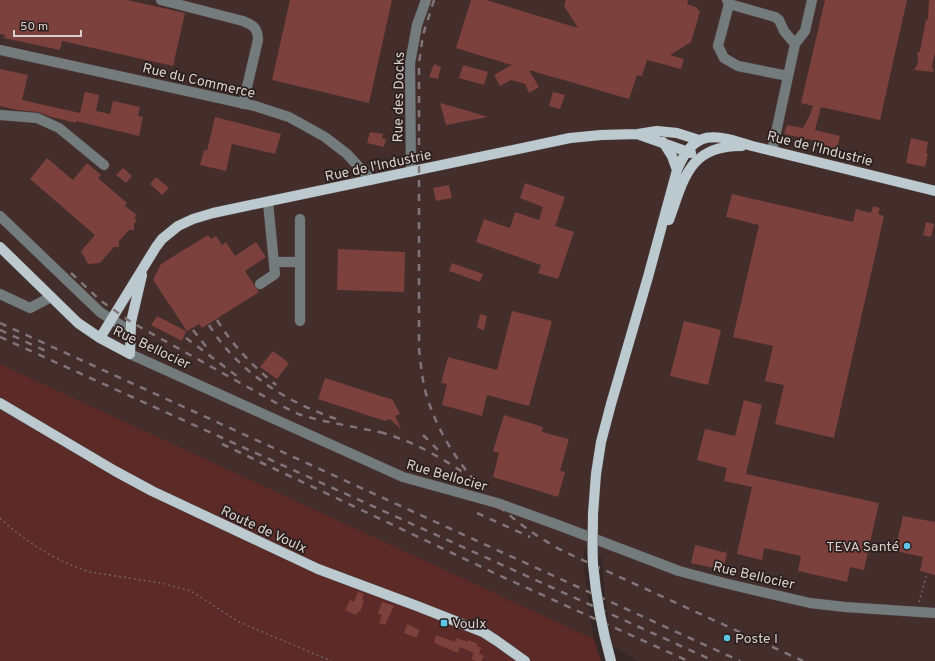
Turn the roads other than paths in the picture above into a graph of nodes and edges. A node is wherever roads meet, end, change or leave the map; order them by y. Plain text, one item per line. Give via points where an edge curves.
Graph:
1 (161, 0) edge
2 (426, 0) edge
3 (812, 0) edge
4 (728, 2) edge
5 (795, 44) junction
6 (0, 50) edge
7 (788, 76) junction
8 (243, 104) junction
9 (0, 115) edge
10 (638, 134) junction
11 (663, 142) junction
12 (692, 145) junction
13 (752, 146) junction
14 (772, 151) junction
15 (700, 156) junction
16 (104, 165) dead end
17 (677, 170) junction
18 (411, 172) junction
19 (371, 180) junction
20 (935, 188) edge
21 (268, 202) junction
22 (0, 216) edge
23 (300, 219) dead end
24 (0, 247) edge
25 (274, 262) junction
26 (300, 262) junction
27 (145, 265) junction
28 (648, 277) junction
29 (260, 284) dead end
30 (0, 294) edge
31 (51, 297) junction
32 (111, 320) junction
33 (300, 321) dead end
34 (130, 331) junction
35 (100, 338) junction
36 (130, 354) junction
37 (0, 402) edge
38 (935, 613) edge
39 (525, 661) edge
40 (611, 661) edge

1 - 8 street via 254,25 258,32 258,40
2 - 18 street, Rue des Docks via 417,25 410,63
3 - 5 street via 805,31
4 - 5 street via 775,17
4 - 7 street via 718,46 724,58 738,66
5 - 7 street
6 - 8 street, Rue du Commerce
7 - 14 street
8 - 19 street, Rue du Commerce via 289,117 326,137 347,154
9 - 16 street via 37,118 59,128
10 - 11 main road
10 - 12 main road via 657,131 677,133 686,136
10 - 18 main road, Rue de l'Industrie via 570,138
11 - 12 main road
11 - 17 main road
12 - 13 main road, Rue de l'Industrie via 715,137 725,137
12 - 15 main road
12 - 17 main road
13 - 14 main road, Rue de l'Industrie
13 - 15 main road via 728,146
14 - 20 main road, Rue de l'Industrie
15 - 28 main road via 685,178
17 - 28 main road
18 - 19 main road, Rue de l'Industrie
19 - 21 main road, Rue de l'Industrie
21 - 25 street
21 - 27 main road, Rue de l'Industrie via 213,213 178,226 162,239
22 - 32 street
23 - 26 street
24 - 31 main road, Rue Bellocier
25 - 26 street
25 - 29 street via 275,274
26 - 33 street
27 - 32 main road, Rue de l'Industrie
27 - 34 main road
28 - 40 main road, bridge via 601,442 595,481 593,562 604,637
30 - 31 street via 30,308
31 - 35 main road, Rue Bellocier via 78,323
32 - 34 street
32 - 35 main road, Rue de l'Industrie
34 - 36 main road
35 - 36 main road, Rue Bellocier
36 - 38 street, Rue Bellocier via 403,478 497,503 679,571 810,603
37 - 39 main road, Route de Voulx via 115,471 164,497 318,569 473,628 498,641

